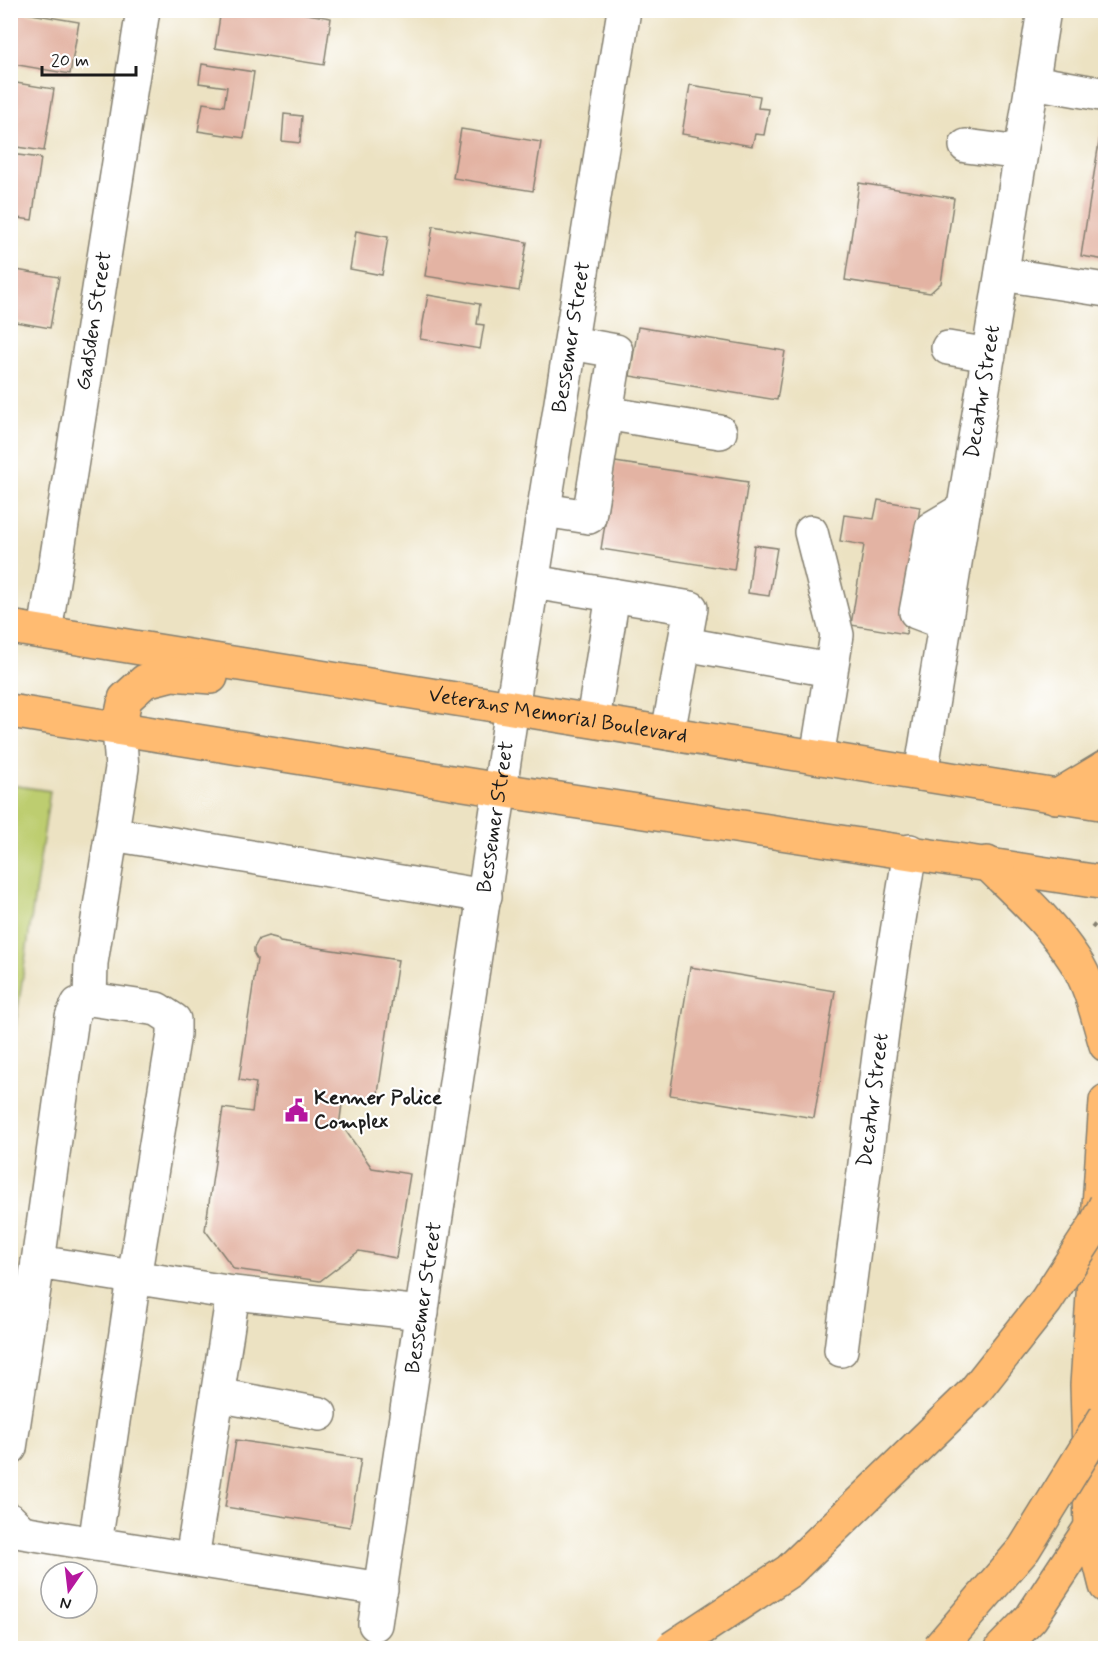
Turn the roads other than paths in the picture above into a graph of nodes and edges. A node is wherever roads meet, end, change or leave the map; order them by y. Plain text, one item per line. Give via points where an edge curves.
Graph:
1 (143, 10) edge
2 (624, 10) edge
3 (1044, 10) edge
4 (1033, 82) junction
5 (1106, 95) edge
6 (966, 146) dead end
7 (1021, 153) junction
8 (1002, 274) junction
9 (1106, 290) edge
10 (571, 343) junction
11 (948, 348) dead end
12 (989, 355) junction
13 (605, 413) junction
14 (720, 432) dead end
15 (544, 510) junction
16 (811, 532) dead end
17 (533, 582) junction
18 (613, 596) junction
19 (10, 627) edge
20 (45, 632) junction
21 (685, 644) junction
22 (830, 670) junction
23 (392, 688) junction
24 (512, 708) junction
25 (10, 711) edge
26 (593, 720) junction
27 (119, 728) junction
28 (668, 733) junction
29 (817, 757) junction
30 (1106, 766) edge
31 (921, 774) junction
32 (501, 790) junction
33 (1056, 797) junction
34 (1106, 804) edge
35 (111, 834) junction
36 (910, 851) junction
37 (987, 863) junction
38 (1106, 883) edge
39 (485, 896) junction
40 (90, 999) junction
41 (1106, 1045) edge
42 (1106, 1101) edge
43 (1106, 1204) edge
44 (38, 1262) junction
45 (134, 1278) junction
46 (233, 1293) junction
47 (422, 1313) junction
48 (841, 1350) dead end
49 (217, 1395) junction
50 (320, 1414) dead end
51 (1106, 1416) edge
52 (10, 1448) edge
53 (10, 1520) edge
54 (1091, 1527) junction
55 (95, 1544) junction
56 (192, 1559) junction
57 (1106, 1586) edge
58 (381, 1589) junction
59 (375, 1624) dead end
60 (672, 1648) edge
61 (939, 1648) edge
62 (1002, 1648) edge

1 - 20 street, Gadsden Street
2 - 10 street, Bessemer Street
3 - 4 street, Decatur Street
4 - 5 street
4 - 7 street, Decatur Street
6 - 7 street
7 - 8 street, Decatur Street
8 - 9 street
8 - 12 street, Decatur Street
10 - 13 street via 616,351
10 - 15 street, Bessemer Street
11 - 12 street
12 - 31 street, Decatur Street
13 - 14 street
13 - 15 street via 589,517
15 - 17 street, Bessemer Street
16 - 22 street via 837,635
17 - 18 street
17 - 24 street, Bessemer Street
18 - 21 street via 691,608
18 - 26 street
19 - 20 main road, Veterans Memorial Boulevard
20 - 23 main road, Veterans Memorial Boulevard
21 - 22 street
21 - 28 street
22 - 29 street
23 - 24 main road, Veterans Memorial Boulevard
23 - 27 main road via 172,674 145,681 126,699
24 - 26 main road, Veterans Memorial Boulevard
24 - 32 street, Bessemer Street
25 - 27 main road
26 - 28 main road, Veterans Memorial Boulevard
27 - 32 main road
27 - 35 street via 122,768
28 - 29 main road, Veterans Memorial Boulevard
29 - 31 main road, Veterans Memorial Boulevard
30 - 33 main road
31 - 33 main road, Veterans Memorial Boulevard
32 - 36 main road
32 - 39 street, Bessemer Street
33 - 34 main road, Veterans Memorial Boulevard
35 - 39 street
35 - 40 street via 91,963
36 - 37 main road
36 - 48 street, Decatur Street via 886,1001
37 - 38 main road
37 - 41 main road via 1039,914 1074,959 1091,995
39 - 47 street, Bessemer Street
40 - 44 street via 78,1004 72,1017
40 - 45 street via 157,1009 174,1020
42 - 54 main road via 1087,1385
43 - 60 main road, bridge via 1046,1301 974,1392 789,1571
44 - 45 street
44 - 52 street
45 - 46 street
45 - 55 street
46 - 47 street
46 - 49 street
47 - 58 street, Bessemer Street
49 - 50 street
49 - 56 street
51 - 61 main road, bridge via 1024,1549
53 - 55 street via 22,1532
54 - 57 main road
54 - 62 main road via 1031,1618
55 - 56 street
56 - 58 street
58 - 59 street, Bessemer Street

